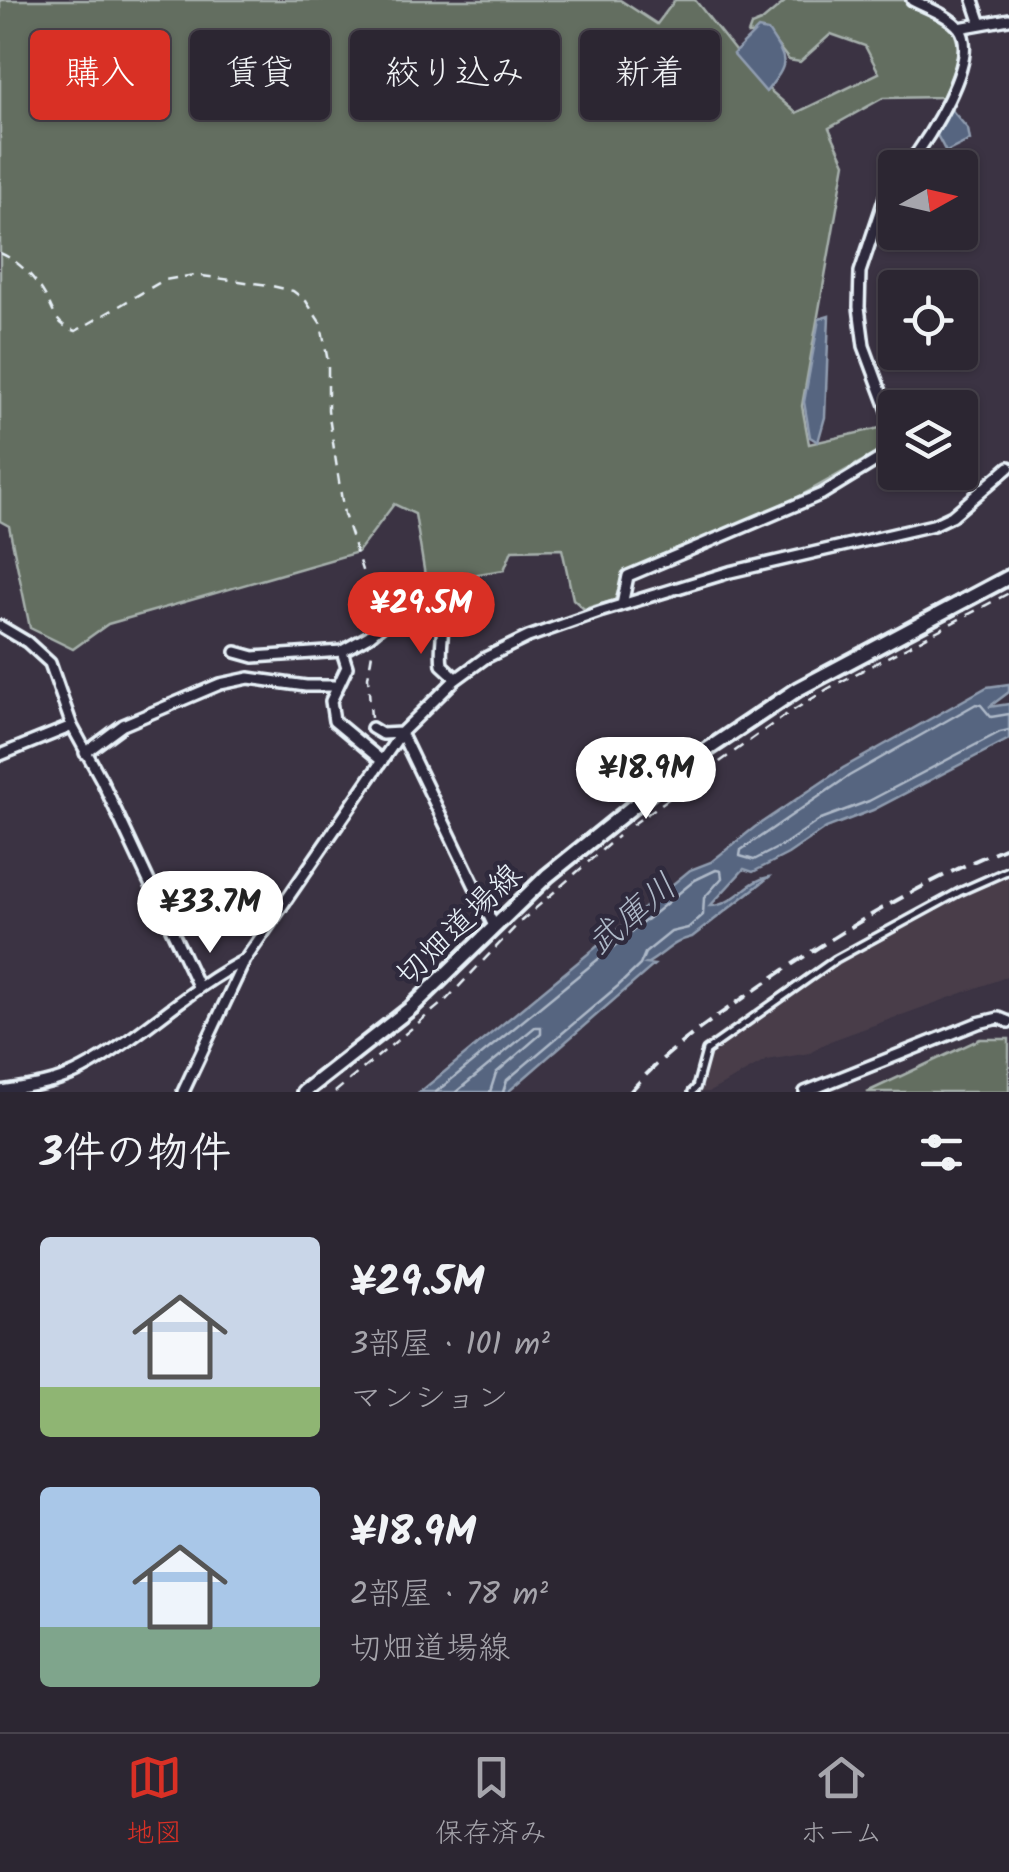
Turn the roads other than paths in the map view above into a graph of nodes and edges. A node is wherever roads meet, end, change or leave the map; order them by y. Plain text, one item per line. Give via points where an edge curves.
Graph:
1 (912, 0) edge
2 (973, 0) edge
3 (1009, 19) edge
4 (981, 24) junction
5 (959, 28) junction
6 (920, 150) edge
7 (878, 218) edge
8 (1009, 466) edge
9 (1009, 577) edge
10 (472, 592) dead end
11 (622, 604) junction
12 (442, 610) junction
13 (0, 626) edge
14 (236, 652) dead end
15 (342, 652) junction
16 (456, 678) junction
17 (338, 686) junction
18 (72, 726) junction
19 (372, 728) road end
20 (401, 733) junction
21 (85, 753) junction
22 (0, 755) edge
23 (382, 760) junction
24 (1009, 870) edge
25 (494, 926) junction
26 (245, 960) junction
27 (199, 988) junction
28 (1009, 1022) edge
29 (0, 1091) edge
30 (184, 1092) edge
31 (304, 1092) edge
32 (692, 1092) edge
33 (805, 1092) edge

1 - 5 street
2 - 4 street
3 - 4 street
4 - 5 street
5 - 6 street via 964,62
7 - 11 street via 860,272 859,307 864,346 893,424 889,454 822,494 628,576
8 - 11 street via 933,525
9 - 25 main road, 切畑道場線 via 750,720 596,834
10 - 12 street
11 - 16 street via 528,637
12 - 15 street via 394,615
12 - 16 street via 442,665
13 - 18 street via 50,663
14 - 15 street via 254,658
15 - 17 street via 347,668
16 - 20 street
17 - 21 street via 249,678 220,684 123,726
17 - 23 street via 331,701 334,721
18 - 21 street
18 - 22 street
19 - 20 street
20 - 23 street
20 - 25 street
21 - 27 street
23 - 26 street
24 - 32 lane via 836,959 706,1052
25 - 31 main road, 切畑道場線 via 411,1008
26 - 27 street
26 - 30 street
27 - 29 street via 82,1070
28 - 33 street via 978,1023

